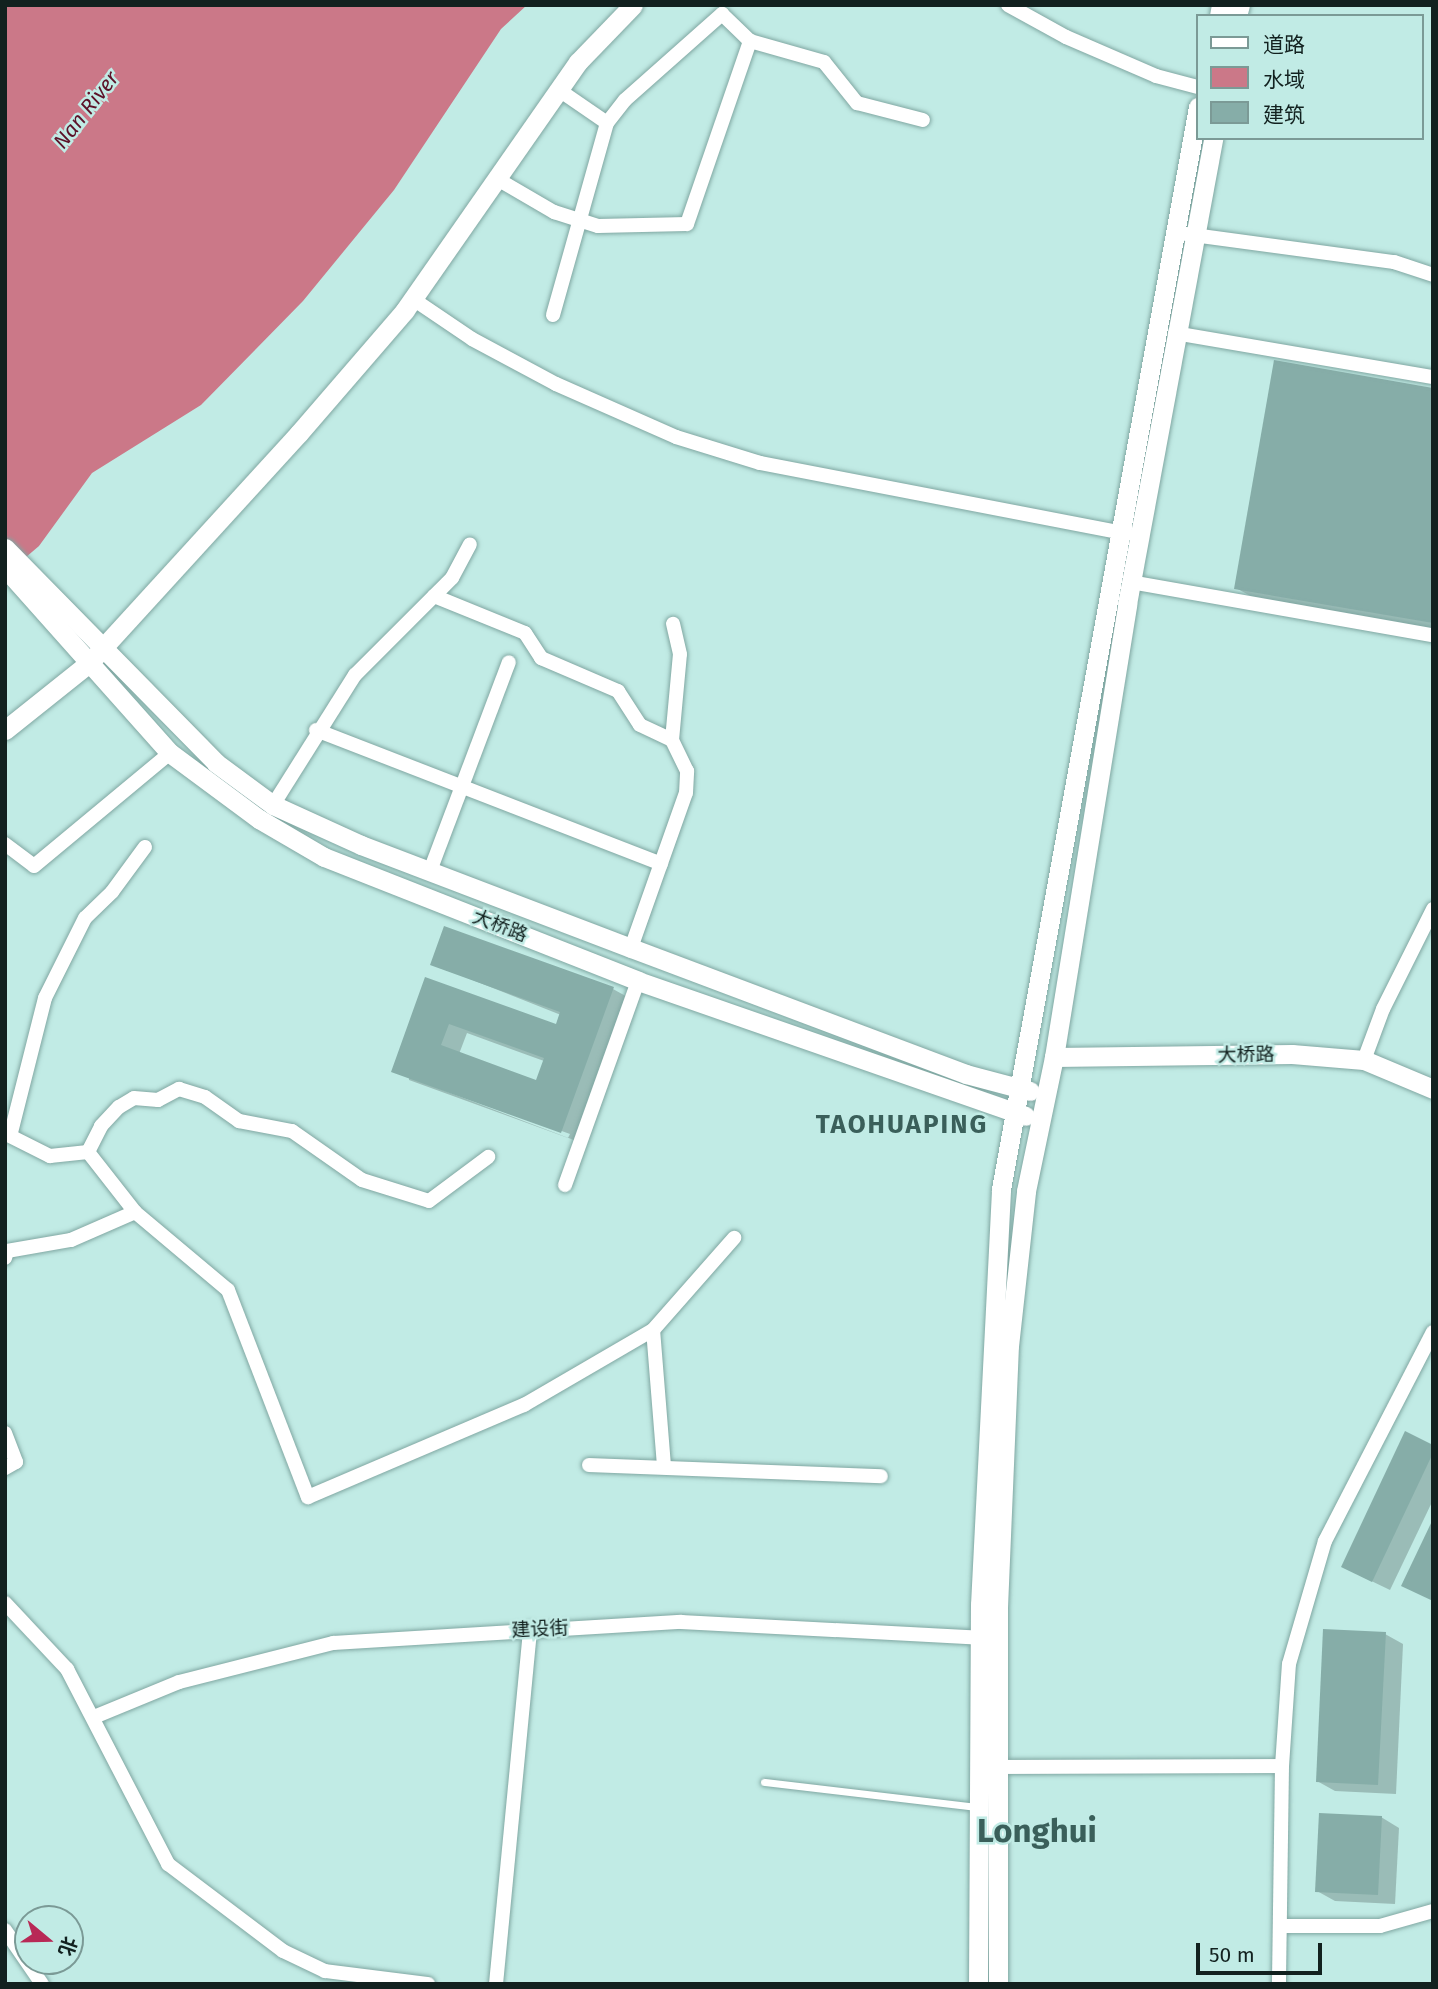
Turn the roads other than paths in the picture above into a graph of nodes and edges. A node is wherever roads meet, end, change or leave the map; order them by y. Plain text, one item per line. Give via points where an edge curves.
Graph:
1 (633, 5) edge
2 (1008, 5) edge
3 (751, 41) junction
4 (1196, 86) edge
5 (559, 90) junction
6 (923, 120) dead end
7 (607, 123) junction
8 (1196, 125) edge
9 (1212, 140) edge
10 (499, 180) junction
11 (579, 220) junction
12 (1184, 234) junction
13 (1433, 275) edge
14 (413, 299) junction
15 (554, 315) dead end
16 (1175, 333) junction
17 (1433, 377) edge
18 (1119, 533) junction
19 (1139, 534) junction
20 (470, 544) dead end
21 (5, 548) edge
22 (5, 568) edge
23 (1131, 582) junction
24 (434, 596) junction
25 (43, 597) junction
26 (673, 624) dead end
27 (1433, 635) edge
28 (95, 656) junction
29 (509, 662) dead end
30 (5, 730) edge
31 (316, 730) junction
32 (672, 740) junction
33 (170, 754) junction
34 (462, 786) junction
35 (273, 805) junction
36 (5, 844) edge
37 (145, 847) dead end
38 (661, 864) junction
39 (430, 871) junction
40 (1433, 909) edge
41 (631, 948) junction
42 (638, 981) junction
43 (1054, 1058) junction
44 (1364, 1060) junction
45 (1019, 1088) junction
46 (1433, 1089) edge
47 (1046, 1094) junction
48 (1014, 1115) junction
49 (1042, 1119) junction
50 (88, 1152) junction
51 (488, 1157) dead end
52 (565, 1185) dead end
53 (135, 1212) junction
54 (734, 1238) dead end
55 (5, 1258) edge
56 (653, 1330) junction
57 (1433, 1332) edge
58 (5, 1433) edge
59 (589, 1465) dead end
60 (664, 1466) junction
61 (5, 1468) edge
62 (880, 1476) dead end
63 (5, 1603) edge
64 (530, 1629) junction
65 (989, 1638) junction
66 (94, 1717) junction
67 (1282, 1766) junction
68 (998, 1767) junction
69 (764, 1782) dead end
70 (979, 1807) junction
71 (1433, 1911) edge
72 (1280, 1926) junction
73 (5, 1930) edge
74 (323, 1977) edge
75 (42, 1984) edge
76 (428, 1984) edge
77 (496, 1984) edge
78 (978, 1984) edge
79 (998, 1984) edge
80 (1279, 1984) edge

1 - 5 main road via 578,62
2 - 4 street via 1134,66
3 - 6 street via 824,62 857,103
3 - 7 street via 722,14 625,100
3 - 11 street via 687,224 598,226
5 - 7 street
5 - 10 main road
7 - 11 street
8 - 12 main road
9 - 12 main road
10 - 11 street via 554,212
10 - 14 main road
11 - 15 street
12 - 13 street via 1394,262
12 - 16 main road
12 - 18 main road
14 - 18 street via 472,339 556,384 676,437 760,463
14 - 28 main road via 299,433
16 - 17 street
16 - 19 main road
18 - 19 street
18 - 45 main road
19 - 23 main road
20 - 24 street via 452,578
21 - 25 main road
22 - 25 main road
23 - 27 street
23 - 43 main road
24 - 31 street via 355,675
24 - 32 street via 525,633 541,658 618,691 639,725
25 - 28 main road, 大桥路
26 - 32 street via 680,654
28 - 30 main road
28 - 33 main road, 大桥路
28 - 35 main road via 216,763
29 - 34 street
31 - 34 street
31 - 35 street
32 - 38 street via 687,771 686,793
33 - 36 street via 34,866
33 - 42 main road, 大桥路 via 259,820 324,857
34 - 38 street
34 - 39 street
35 - 39 main road
37 - 50 street via 112,892 85,918 45,998 10,1136 50,1156
38 - 41 street
39 - 41 main road
40 - 44 street via 1383,1009
41 - 45 main road via 966,1074
42 - 48 main road, 大桥路
42 - 52 street
43 - 44 main road, 大桥路 via 1292,1054
43 - 47 main road
44 - 46 main road, 大桥路
45 - 47 main road
45 - 48 main road
47 - 49 main road
48 - 49 main road, 大桥路
48 - 65 main road via 1001,1189 990,1339
49 - 65 main road via 1026,1191 1009,1346
50 - 51 street via 101,1126 119,1107 134,1098 158,1100 179,1088 205,1097 239,1121 292,1131 362,1180 429,1201
50 - 53 street
53 - 55 street via 71,1240 7,1251
53 - 56 street via 228,1290 308,1497 524,1405
54 - 56 street
56 - 60 street
57 - 67 street via 1325,1541 1289,1664
58 - 61 street via 16,1462
59 - 60 street
60 - 62 street
63 - 66 street via 67,1669
64 - 65 street, 建设街 via 681,1622
64 - 66 street, 建设街 via 332,1643 179,1682
64 - 77 street
65 - 68 main road
65 - 70 main road
66 - 74 street via 168,1864
67 - 68 street
67 - 72 street
68 - 79 main road
69 - 70 lane
70 - 78 main road
71 - 72 street via 1380,1926
72 - 80 street
73 - 75 street
74 - 76 street

